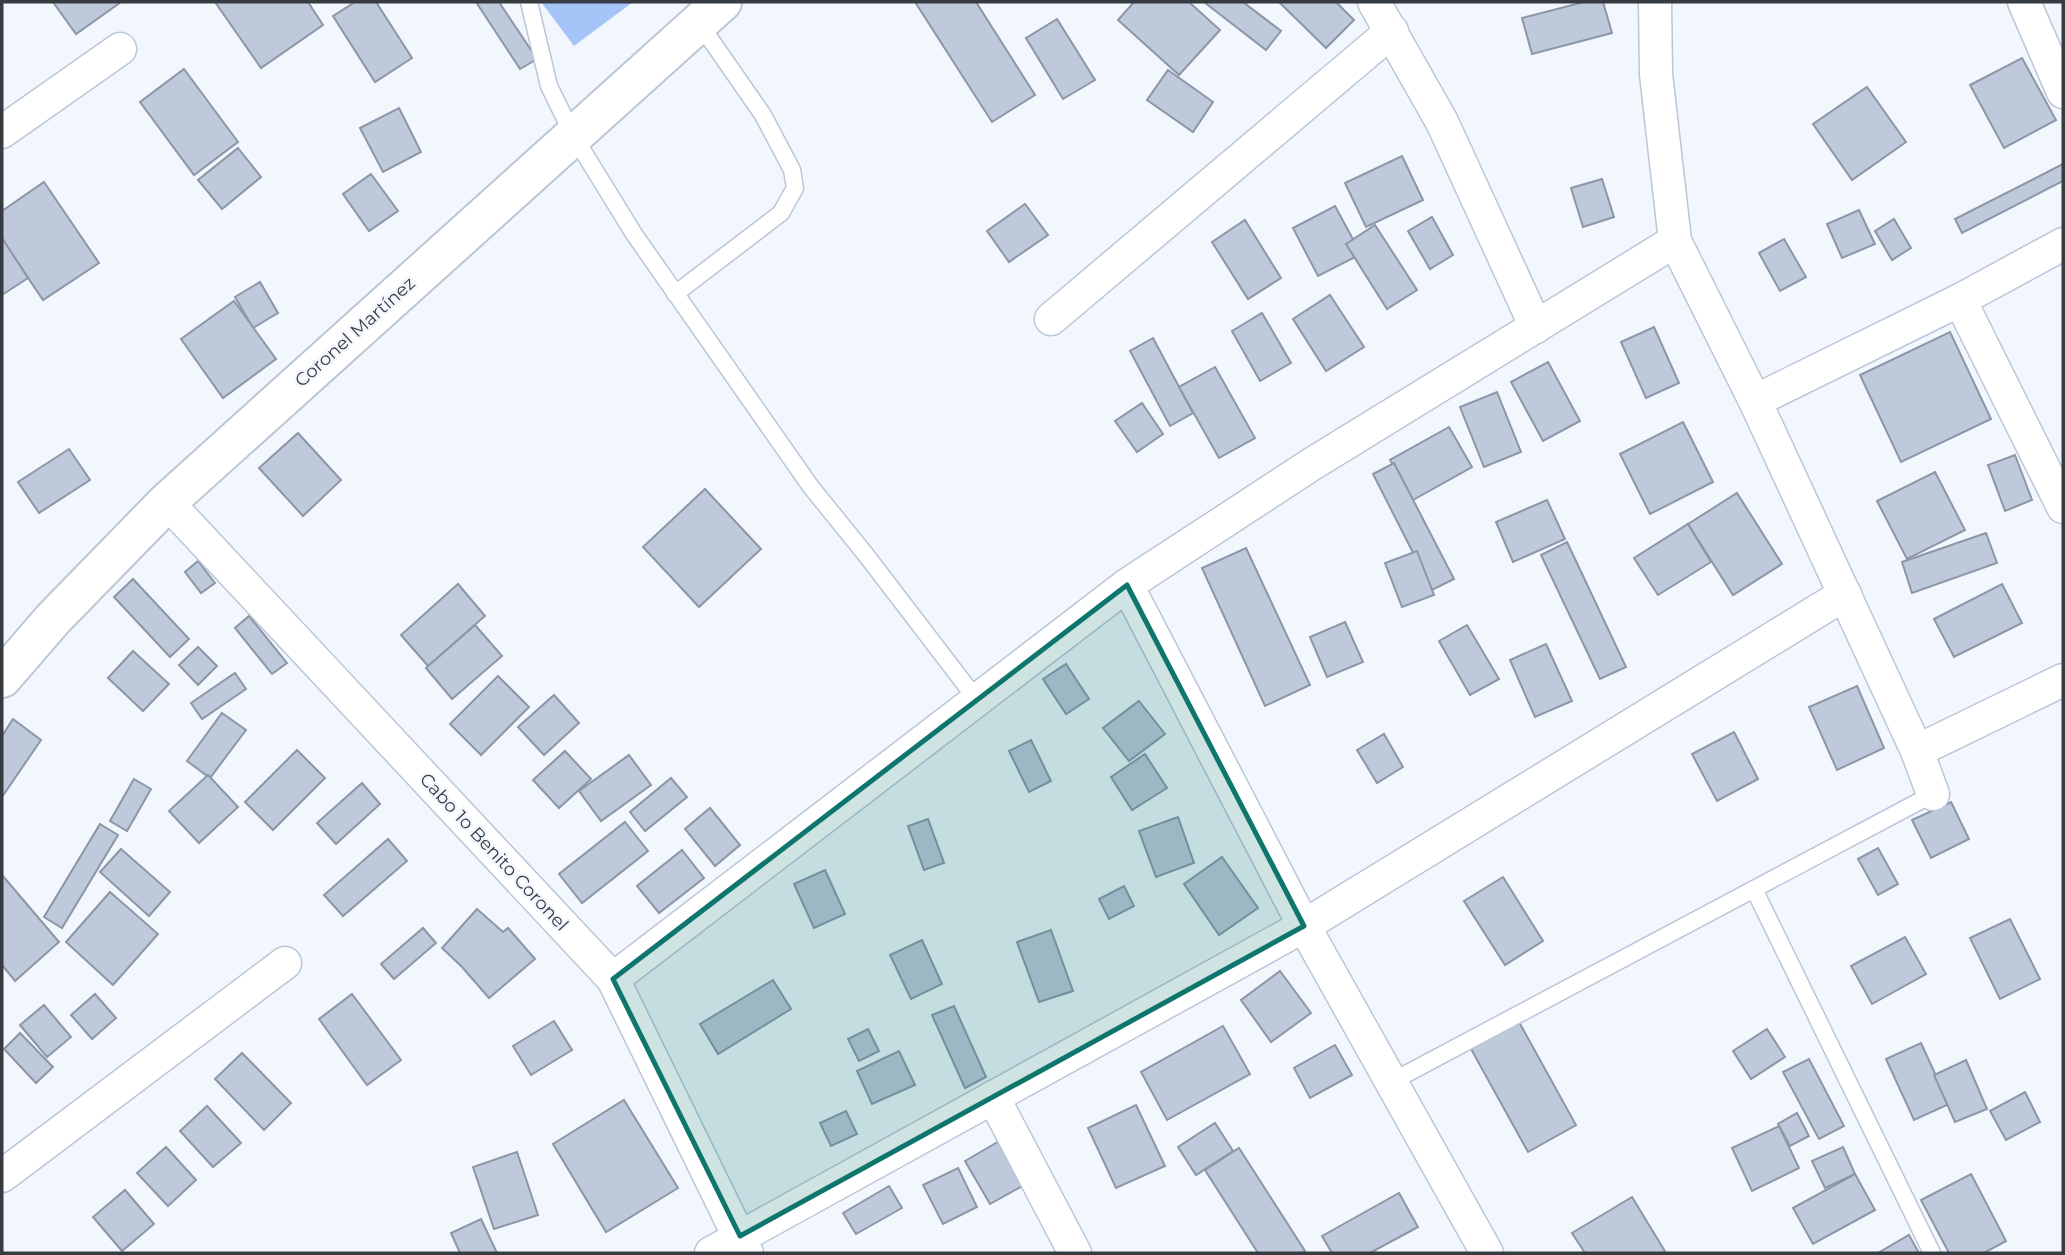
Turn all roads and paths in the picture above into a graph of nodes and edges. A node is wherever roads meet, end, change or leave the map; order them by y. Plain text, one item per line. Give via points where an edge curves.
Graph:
1 (529, 2) edge
2 (1374, 2) edge
3 (1655, 2) edge
4 (2024, 2) edge
5 (710, 12) edge
6 (1392, 32) junction
7 (120, 49) dead end
8 (2063, 92) edge
9 (2, 132) edge
10 (573, 135) junction
11 (1675, 241) junction
12 (2063, 244) edge
13 (675, 294) junction
14 (1960, 300) junction
15 (1051, 319) dead end
16 (1536, 327) junction
17 (1755, 401) junction
18 (167, 502) junction
19 (2063, 507) edge
20 (1127, 585) junction
21 (1845, 594) junction
22 (2, 678) edge
23 (2063, 680) edge
24 (977, 700) junction
25 (1917, 751) junction
26 (1933, 794) joint
27 (1754, 889) junction
28 (1304, 926) junction
29 (285, 963) dead end
30 (612, 979) junction
31 (1391, 1082) junction
32 (993, 1097) junction
33 (2, 1176) edge
34 (744, 1245) edge
35 (711, 1253) edge
36 (1075, 1253) edge
37 (1487, 1253) edge
38 (1932, 1253) edge

1 - 10 lane via 549,86
2 - 6 street
3 - 11 street via 1656,74
4 - 8 street
5 - 10 main road, Coronel Martínez
5 - 13 lane via 792,170 795,188 781,214
6 - 15 street
6 - 16 street via 1442,122
7 - 9 street
10 - 13 lane
10 - 18 main road, Coronel Martínez
11 - 16 street
11 - 17 street
12 - 14 street
13 - 24 lane via 811,487
14 - 17 street
14 - 19 street
16 - 20 street via 1312,464
17 - 21 street
18 - 22 main road, Coronel Martínez
18 - 30 street, Cabo 1o Benito Coronel
20 - 24 street
20 - 28 street
21 - 25 street
21 - 28 street
23 - 25 street
24 - 30 street
25 - 26 street
26 - 27 lane
27 - 31 lane
27 - 38 lane
28 - 31 street
28 - 32 street
29 - 33 street
30 - 34 street, Cabo 1o Benito Coronel
31 - 37 street
32 - 34 street
32 - 36 street
34 - 35 street

